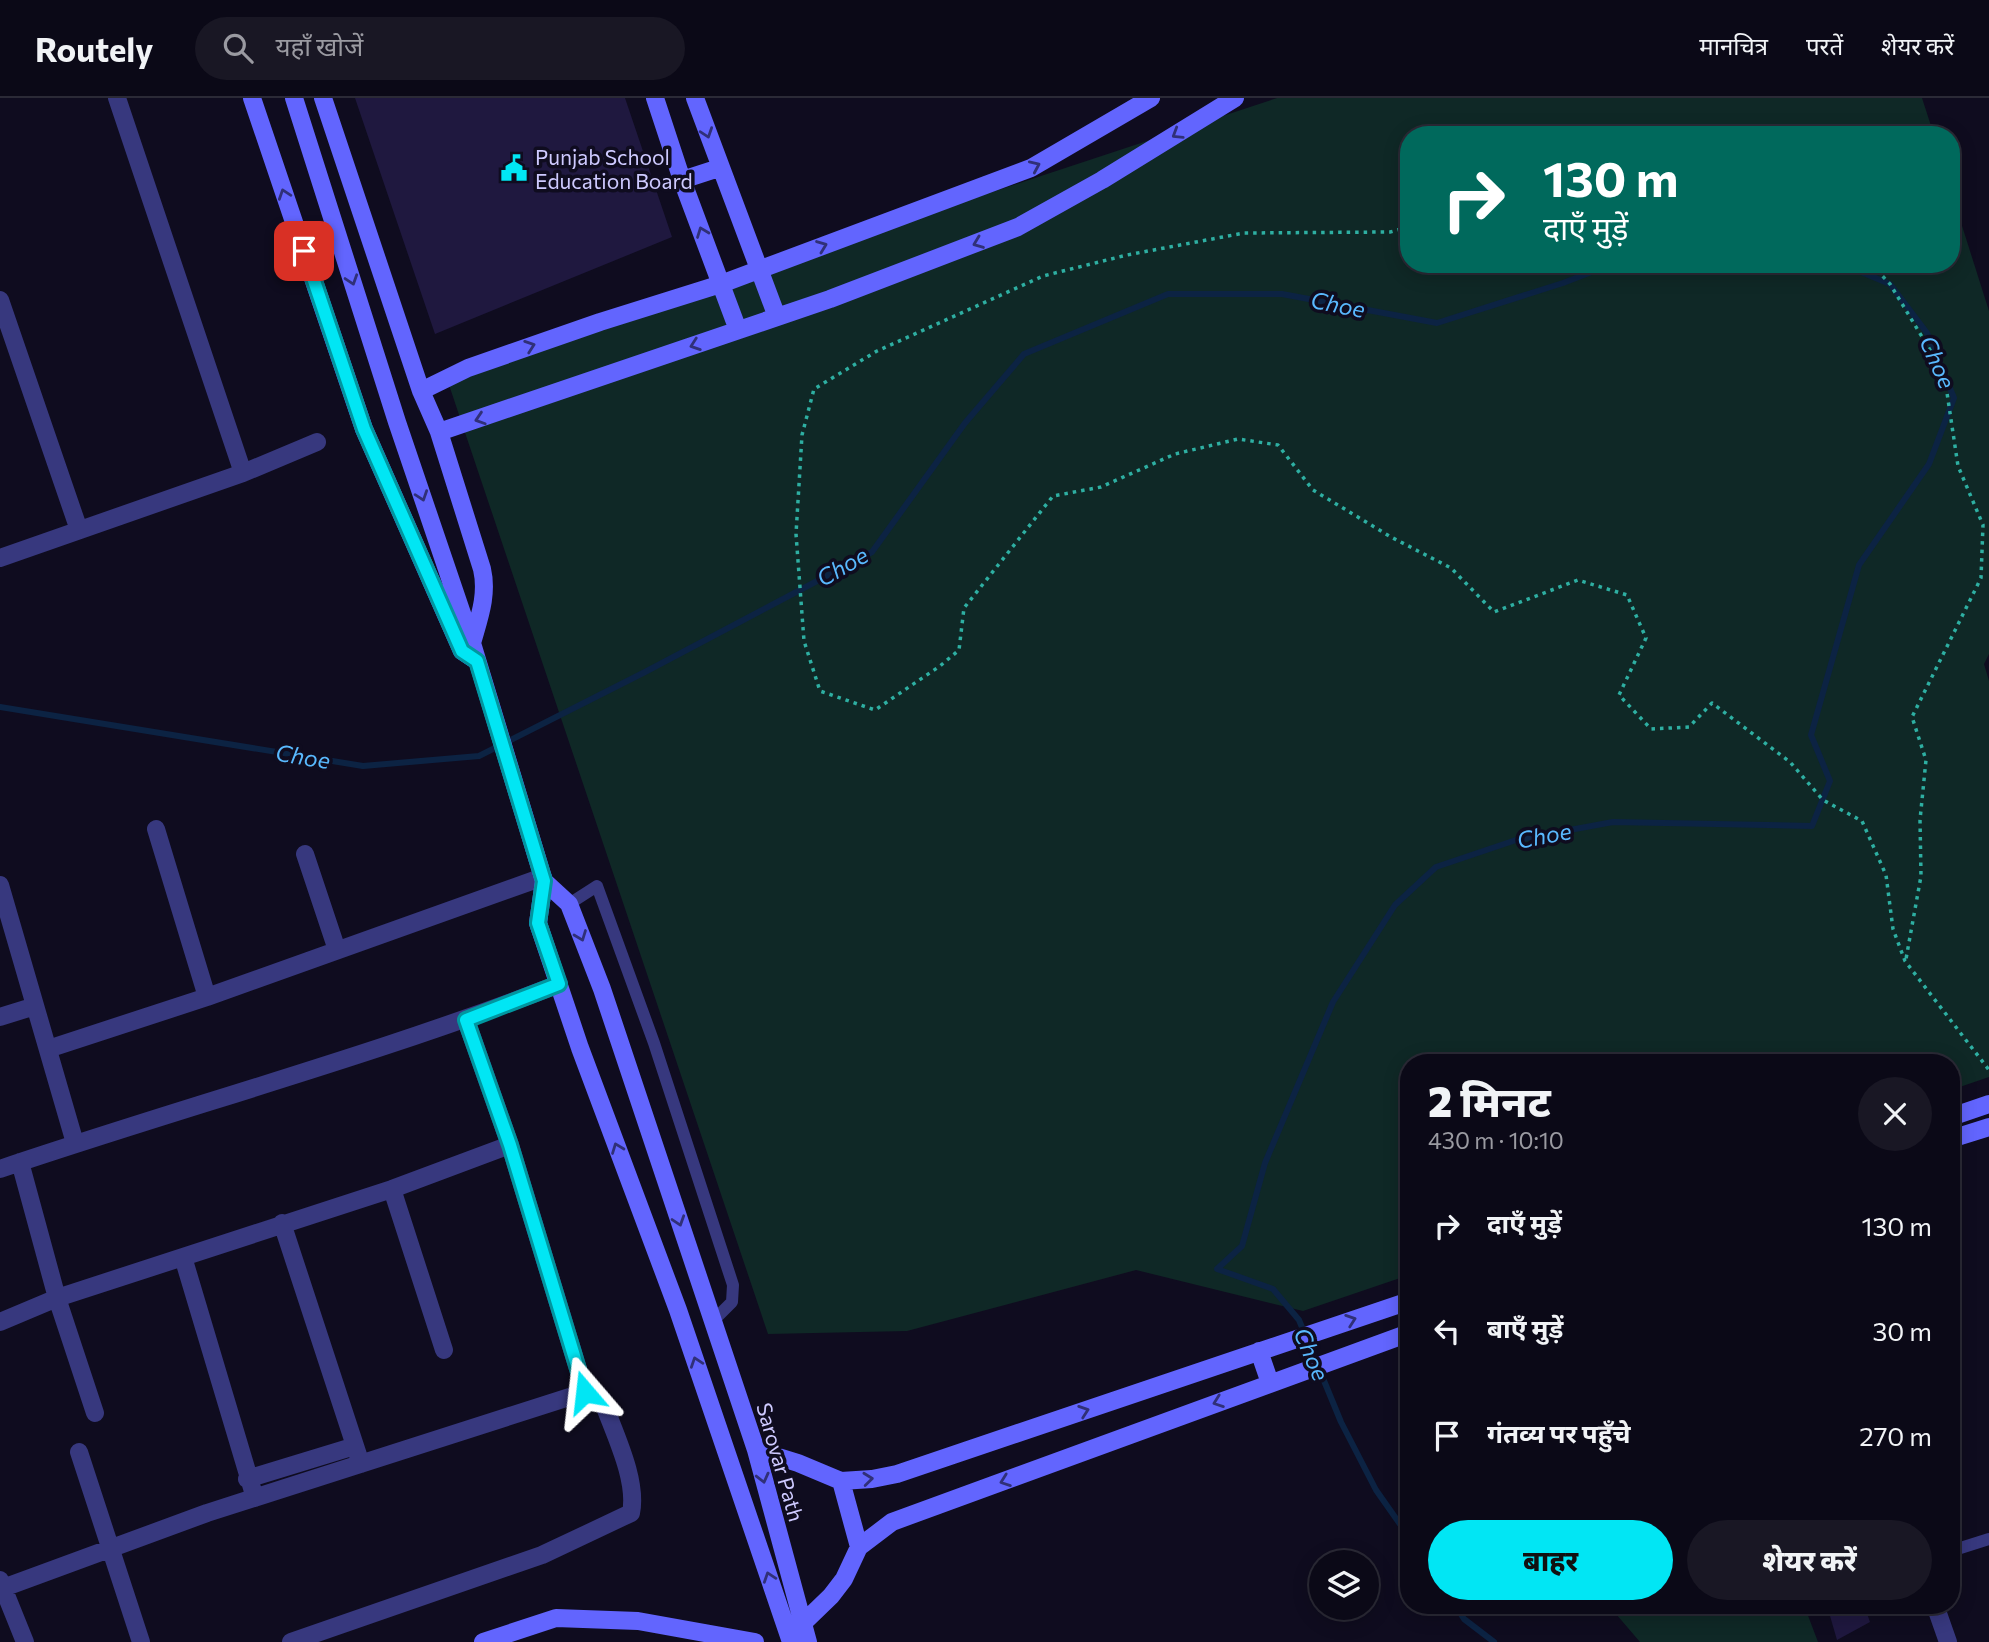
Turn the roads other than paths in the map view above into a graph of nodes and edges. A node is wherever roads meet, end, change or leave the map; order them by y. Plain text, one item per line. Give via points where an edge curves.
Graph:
1 (117, 98) edge
2 (252, 98) edge
3 (294, 98) edge
4 (323, 98) edge
5 (655, 98) edge
6 (695, 98) edge
7 (1151, 98) edge
8 (1235, 98) edge
9 (719, 168) junction
10 (682, 180) junction
11 (758, 270) junction
12 (721, 284) junction
13 (0, 300) edge
14 (777, 317) junction
15 (738, 330) junction
16 (421, 391) junction
17 (439, 432) junction
18 (317, 442) dead end
19 (243, 473) junction
20 (79, 530) junction
21 (0, 558) edge
22 (475, 652) junction
23 (156, 829) dead end
24 (305, 854) dead end
25 (543, 879) junction
26 (0, 885) edge
27 (569, 904) junction
28 (337, 950) junction
29 (559, 984) junction
30 (207, 997) junction
31 (35, 1006) junction
32 (0, 1017) edge
33 (466, 1020) junction
34 (48, 1049) junction
35 (1989, 1104) edge
36 (1960, 1113) edge
37 (1989, 1127) edge
38 (1960, 1136) edge
39 (75, 1143) junction
40 (510, 1145) junction
41 (20, 1162) junction
42 (0, 1169) edge
43 (392, 1188) junction
44 (282, 1223) junction
45 (183, 1257) junction
46 (57, 1298) junction
47 (1400, 1303) edge
48 (0, 1322) edge
49 (712, 1322) junction
50 (1400, 1336) edge
51 (1265, 1349) junction
52 (444, 1350) dead end
53 (1276, 1381) junction
54 (585, 1392) junction
55 (95, 1413) dead end
56 (355, 1446) junction
57 (756, 1450) junction
58 (79, 1452) dead end
59 (361, 1464) junction
60 (247, 1479) junction
61 (841, 1481) junction
62 (255, 1498) junction
63 (1989, 1539) edge
64 (1960, 1547) edge
65 (111, 1548) junction
66 (859, 1548) junction
67 (1, 1584) edge
68 (1938, 1614) edge
69 (804, 1634) edge
70 (25, 1642) edge
71 (141, 1642) edge
72 (291, 1642) edge
73 (483, 1642) edge
74 (755, 1642) edge
75 (791, 1642) edge
76 (1948, 1642) edge

1 - 19 street
22 -> 2 main road via 462,651 364,429
3 -> 22 main road
4 - 16 main road
5 - 10 main road
6 -> 9 main road
11 -> 7 main road via 1031,168
8 -> 14 main road via 1018,227
9 - 10 main road
9 - 11 main road
12 -> 10 main road
11 - 12 main road
11 - 14 main road
12 - 15 main road
16 -> 12 main road via 468,368
13 - 20 street
14 - 15 main road
15 -> 17 main road
16 - 17 main road
17 - 22 main road via 486,585
18 - 19 street
19 - 20 street
20 - 21 street
22 - 25 main road
23 - 30 street
24 - 28 street
25 - 27 main road
25 - 28 street
25 - 29 main road via 538,923
26 - 31 street
27 -> 49 main road, Sarovar Path via 602,989
27 - 49 lane via 597,886 654,1043 733,1284 733,1302
28 - 30 street
29 - 33 street
75 -> 29 main road via 678,1310
30 - 34 street
31 - 32 street
31 - 34 street
33 - 39 street
33 - 40 street
34 - 39 street
35 - 36 main road
37 - 38 main road
39 - 41 street
40 - 43 street
40 - 54 street
41 - 42 street
41 - 46 street
43 - 44 street
43 - 52 street
44 - 45 street
44 - 56 street
45 - 46 street
45 - 60 street
46 - 48 street
46 - 55 street
51 -> 47 main road
49 - 57 main road, Sarovar Path
50 - 53 main road
51 - 53 main road
61 -> 51 main road via 897,1474
53 -> 66 main road via 892,1522
54 - 59 street
54 - 72 street via 602,1399 632,1486 631,1513 542,1555
56 - 59 street
56 - 60 street
57 - 61 main road
57 -> 69 main road, Sarovar Path
58 - 65 street
59 - 62 street
60 - 62 street
61 - 66 main road
62 - 65 street
63 - 64 lane
65 - 67 street
65 - 71 street
66 - 69 main road via 844,1579
67 - 70 street
68 - 76 street
73 - 74 main road via 556,1618 638,1621

